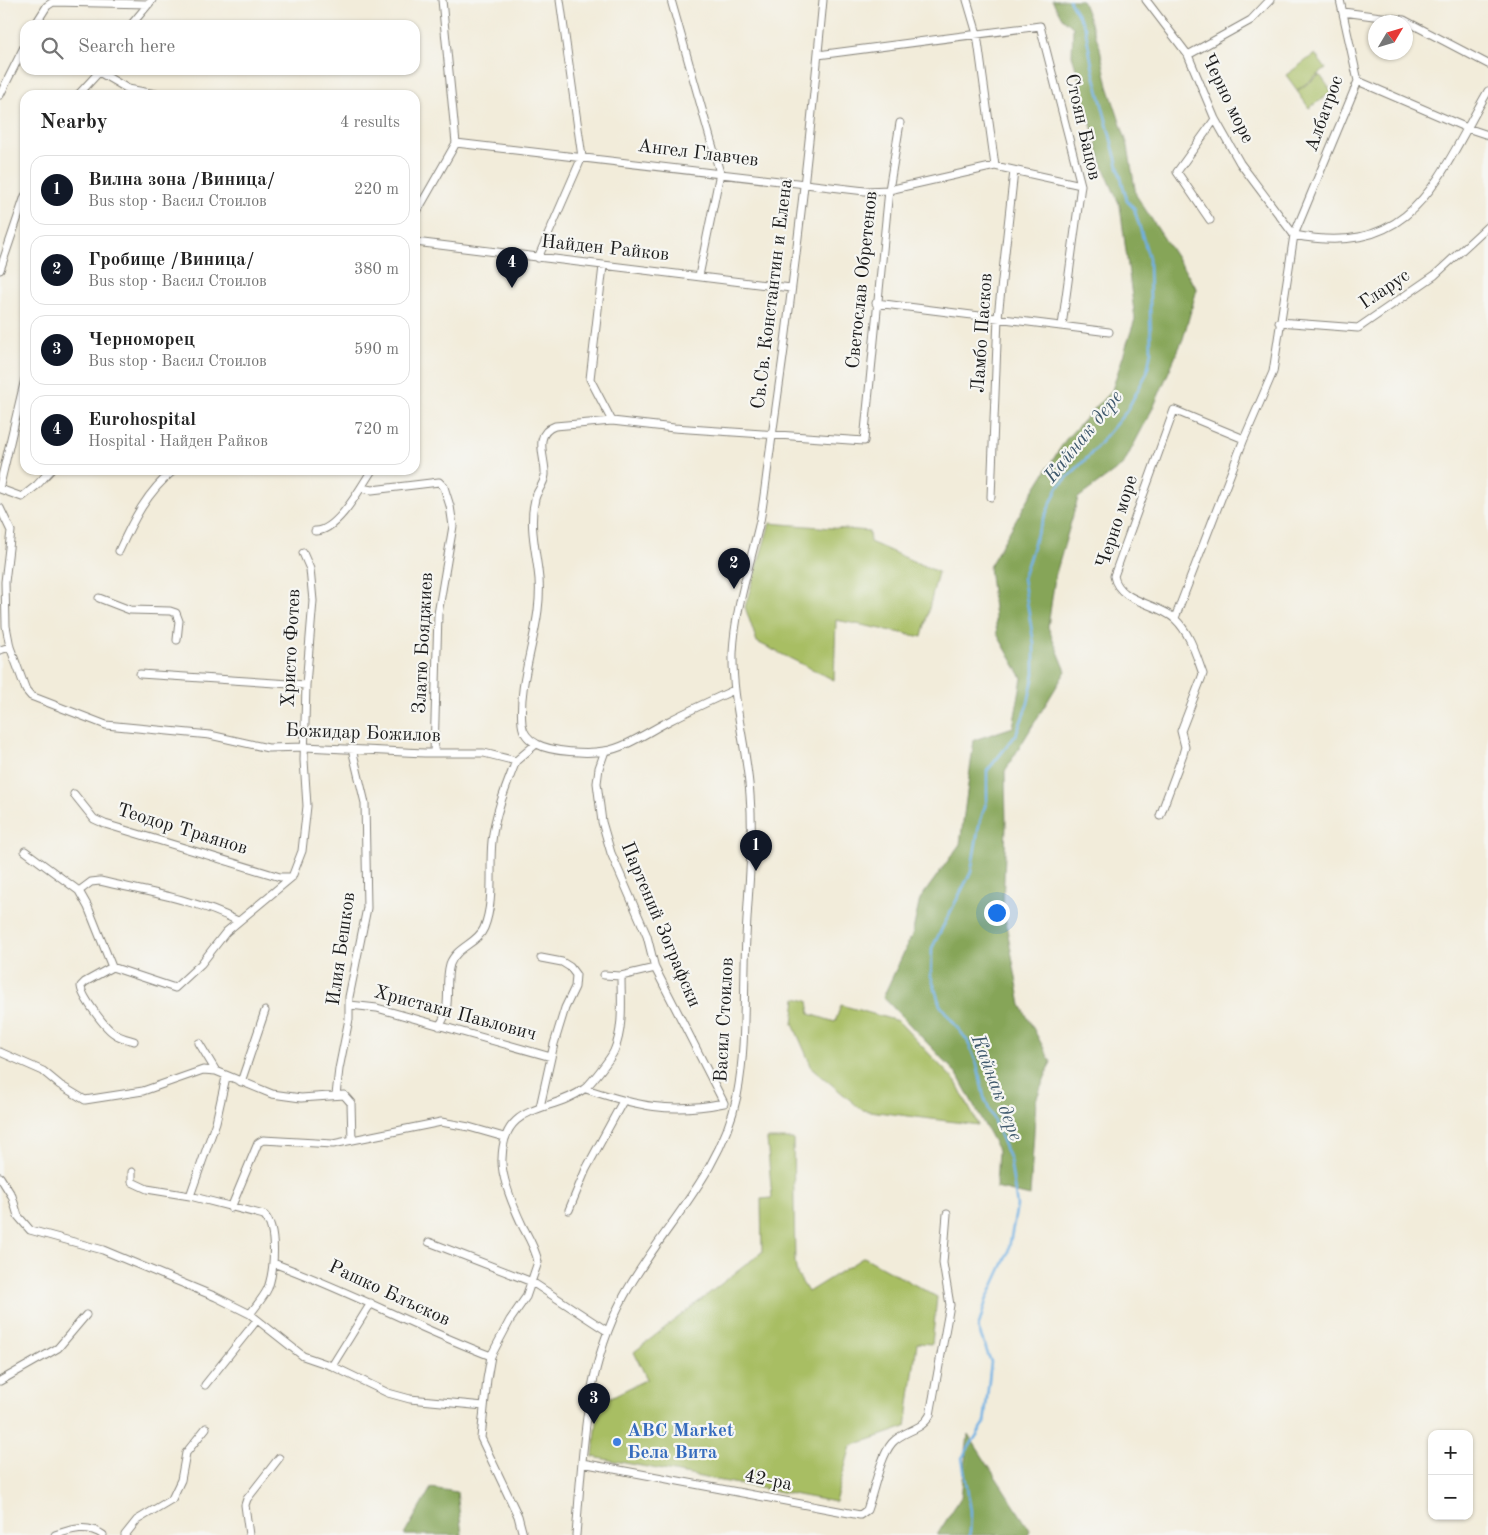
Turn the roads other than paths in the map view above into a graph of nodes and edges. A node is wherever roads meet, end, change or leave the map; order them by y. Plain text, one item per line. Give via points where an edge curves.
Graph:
1 (442, 0) edge
2 (560, 0) edge
3 (671, 0) edge
4 (823, 0) edge
5 (967, 0) edge
6 (1146, 0) edge
7 (1270, 0) edge
8 (1340, 0) edge
9 (151, 2) edge
10 (1343, 12) junction
11 (38, 20) edge
12 (135, 20) edge
13 (977, 34) junction
14 (20, 55) edge
15 (818, 55) junction
16 (1188, 55) junction
17 (1488, 64) edge
18 (96, 75) edge
19 (106, 75) edge
20 (1358, 81) junction
21 (83, 90) edge
22 (134, 90) edge
23 (1488, 91) edge
24 (0, 95) edge
25 (1215, 120) junction
26 (900, 123) dead end
27 (1466, 128) junction
28 (1488, 135) edge
29 (456, 143) junction
30 (582, 157) junction
31 (995, 166) junction
32 (1014, 170) junction
33 (720, 173) junction
34 (803, 184) junction
35 (1081, 185) junction
36 (889, 190) junction
37 (420, 206) edge
38 (20, 211) edge
39 (1210, 220) dead end
40 (1488, 226) edge
41 (1294, 235) junction
42 (420, 243) edge
43 (538, 258) junction
44 (603, 266) junction
45 (0, 270) edge
46 (699, 276) junction
47 (792, 288) junction
48 (876, 303) junction
49 (998, 317) junction
50 (1279, 322) junction
51 (1062, 326) junction
52 (1108, 332) dead end
53 (20, 401) edge
54 (612, 421) junction
55 (772, 436) junction
56 (1244, 439) junction
57 (46, 475) edge
58 (169, 475) edge
59 (369, 475) edge
60 (0, 487) edge
61 (361, 488) junction
62 (991, 497) dead end
63 (0, 508) edge
64 (318, 532) dead end
65 (119, 551) dead end
66 (303, 553) dead end
67 (742, 590) joint
68 (99, 598) dead end
69 (1175, 618) junction
70 (177, 640) dead end
71 (10, 647) junction
72 (0, 650) edge
73 (140, 674) dead end
74 (306, 685) junction
75 (734, 690) junction
76 (536, 744) junction
77 (305, 747) junction
78 (352, 749) junction
79 (606, 751) junction
80 (434, 753) junction
81 (516, 761) junction
82 (74, 794) dead end
83 (1160, 816) dead end
84 (24, 851) dead end
85 (292, 877) junction
86 (79, 891) junction
87 (238, 920) junction
88 (542, 958) dead end
89 (112, 967) junction
90 (655, 968) junction
91 (604, 975) dead end
92 (621, 976) junction
93 (350, 1005) junction
94 (264, 1011) dead end
95 (439, 1026) junction
96 (134, 1041) dead end
97 (199, 1043) dead end
98 (0, 1052) edge
99 (552, 1057) junction
100 (216, 1071) junction
101 (226, 1076) junction
102 (241, 1082) junction
103 (586, 1089) junction
104 (336, 1095) junction
105 (623, 1101) junction
106 (724, 1103) junction
107 (540, 1107) junction
108 (734, 1108) junction
109 (504, 1137) junction
110 (352, 1140) junction
111 (132, 1172) dead end
112 (0, 1176) edge
113 (190, 1196) junction
114 (232, 1208) junction
115 (569, 1210) dead end
116 (947, 1214) dead end
117 (429, 1242) dead end
118 (273, 1263) junction
119 (532, 1282) junction
120 (371, 1304) junction
121 (250, 1314) junction
122 (86, 1315) dead end
123 (257, 1320) junction
124 (607, 1331) junction
125 (491, 1356) junction
126 (332, 1366) junction
127 (0, 1381) edge
128 (205, 1385) dead end
129 (484, 1406) junction
130 (206, 1428) dead end
131 (279, 1458) dead end
132 (582, 1463) junction
133 (55, 1535) edge
134 (103, 1535) edge
135 (125, 1535) edge
136 (249, 1535) edge
137 (524, 1535) edge
138 (576, 1535) edge

1 - 29 street
2 - 30 street
3 - 33 street
4 - 15 street, Св.Св. Константин и Елена
5 - 13 street
6 - 16 street, Черно море
7 - 16 street via 1251,20
8 - 10 street, Албатрос
9 - 11 street via 53,2
9 - 12 street
10 - 17 street via 1404,20
10 - 20 street, Албатрос
13 - 15 street
13 - 31 street
13 - 35 street, Стоян Бацов via 1040,26
14 - 24 street
15 - 34 street, Св.Св. Константин и Елена
16 - 25 street, Черно море
18 - 21 street
19 - 22 street
20 - 27 street
20 - 41 street, Албатрос
23 - 27 street
25 - 39 street via 1176,172
25 - 41 street, Черно море via 1240,163
26 - 36 street, Светослав Обретенов
27 - 28 street
27 - 41 street via 1434,185 1416,209 1401,220 1367,236 1349,239 1320,240
29 - 30 street, Ангел Главчев
29 - 37 street
30 - 33 street, Ангел Главчев
30 - 43 street
31 - 32 street, Ангел Главчев
31 - 36 street, Ангел Главчев
32 - 35 street, Ангел Главчев
32 - 49 street, Ламбо Пасков
33 - 34 street, Ангел Главчев
33 - 46 street
34 - 36 street, Ангел Главчев via 865,191
34 - 47 street, Св.Св. Константин и Елена
35 - 51 street, Стоян Бацов
36 - 48 street, Светослав Обретенов
38 - 45 street
40 - 50 street, Гларус via 1434,276 1358,328
41 - 50 street
42 - 43 street, Найден Райков
43 - 44 street, Найден Райков
44 - 46 street, Найден Райков
44 - 54 street via 590,380
46 - 47 street, Найден Райков
47 - 55 street, Св.Св. Константин и Елена
48 - 49 street
48 - 55 street, Светослав Обретенов via 864,440
49 - 51 street
49 - 62 street, Ламбо Пасков
50 - 56 street via 1273,372
51 - 52 street
53 - 60 street
54 - 55 street
54 - 76 street via 555,426 547,429 541,440 545,475 535,498 531,530 539,572 538,608 522,716 526,735
55 - 67 street, Св.Св. Константин и Елена via 760,519
56 - 69 street
56 - 69 street, Черно море via 1174,410 1114,576 1119,588
57 - 60 street via 22,497
58 - 65 street via 151,492 136,514
59 - 61 street
61 - 64 street via 337,521
61 - 80 street, Златю Бояджиев via 372,490 439,482 450,506 452,526 438,614
63 - 71 street, Божидар Божилов via 11,531 5,582
66 - 74 street, Христо Фотев via 310,569 313,601
67 - 75 street, Васил Стоилов via 733,649
68 - 70 street via 130,610 176,613 179,622
69 - 83 street via 1190,639 1203,674 1181,731 1184,754
71 - 72 street
71 - 77 street, Божидар Божилов via 28,694 106,725 210,735 268,748
73 - 74 street
74 - 77 street, Христо Фотев
75 - 79 street
75 - 108 street, Васил Стоилов via 752,823 742,1066
76 - 79 street via 549,749
76 - 81 street
77 - 78 street, Божидар Божилов
77 - 85 street, Христо Фотев via 306,822 302,852
78 - 80 street, Божидар Божилов
78 - 93 street, Илия Бешков via 365,803 368,908
79 - 90 street, Партений Зографски via 597,783 602,822 611,853 647,936
80 - 81 street, Божидар Божилов via 484,753
81 - 95 street via 499,808 492,840 491,888 484,928 451,961 446,978 446,1012
82 - 85 street, Теодор Траянов via 94,819 105,824 280,877
84 - 86 street
85 - 87 street
86 - 87 street via 92,882 100,881 177,898
86 - 89 street
87 - 89 street via 201,964 175,988
88 - 99 street via 562,962 576,976
89 - 96 street via 84,982 81,991 110,1030 121,1038
90 - 92 street
90 - 106 street, Партений Зографски
91 - 92 street
92 - 103 street via 620,1025 615,1050
93 - 95 street, Христаки Павлович via 376,1008
93 - 104 street, Илия Бешков
94 - 102 street
95 - 99 street, Христаки Павлович
97 - 100 street
98 - 100 street via 44,1070 60,1085 85,1100 143,1091 203,1070
99 - 107 street
100 - 101 street
101 - 102 street
101 - 113 street via 216,1122
102 - 104 street via 289,1097
103 - 105 street
103 - 107 street
104 - 110 street via 344,1095 351,1102
105 - 106 street via 662,1109 692,1110
105 - 115 street via 586,1169
106 - 108 street
107 - 109 street via 525,1114
108 - 124 street, Васил Стоилов via 715,1159 701,1184 625,1294
109 - 110 street via 441,1122
109 - 119 street via 502,1162 505,1176 518,1216 537,1256 538,1266
110 - 114 street via 333,1144 260,1141
111 - 113 street via 132,1182 139,1187
112 - 121 street via 12,1196 18,1216 30,1230 131,1261 216,1296
113 - 114 street
114 - 118 street via 264,1215 268,1220 274,1248
116 - 132 street, 42-ра via 943,1263 950,1306 930,1415 926,1422 893,1442 867,1510 860,1515
117 - 119 street
118 - 120 street, Рашко Блъсков via 325,1281
118 - 121 street via 268,1288
119 - 124 street
119 - 125 street
120 - 125 street, Рашко Блъсков
120 - 126 street
121 - 123 street
122 - 127 street via 58,1348
123 - 126 street via 303,1356
123 - 128 street
124 - 132 street, Васил Стоилов via 590,1391
125 - 129 street
126 - 129 street via 398,1397
129 - 137 street via 481,1438
130 - 135 street via 186,1453 181,1480 172,1498 138,1520
131 - 136 street via 247,1499
132 - 138 street, Васил Стоилов
133 - 134 street via 83,1528 91,1528

